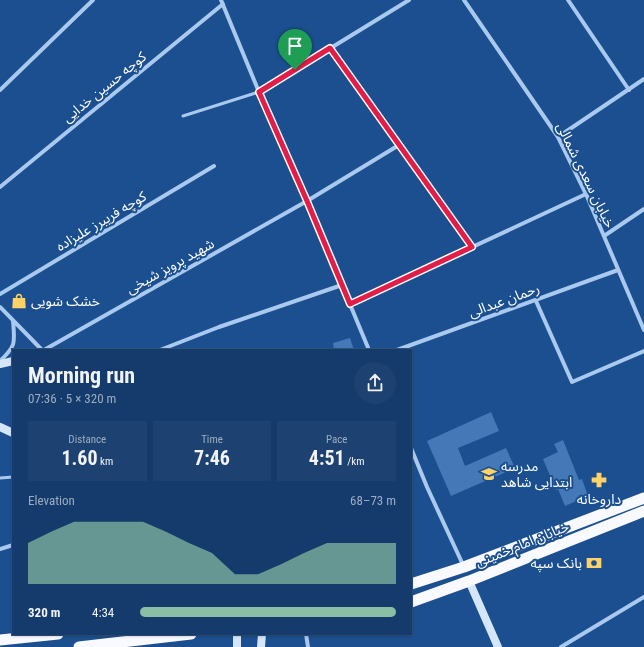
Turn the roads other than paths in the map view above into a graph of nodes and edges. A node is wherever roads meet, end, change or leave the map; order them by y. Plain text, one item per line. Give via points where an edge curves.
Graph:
1 (93, 0) edge
2 (409, 0) edge
3 (464, 0) edge
4 (568, 0) edge
5 (222, 2) edge
6 (330, 48) junction
7 (644, 79) edge
8 (0, 90) edge
9 (628, 90) junction
10 (259, 92) junction
11 (184, 116) dead end
12 (558, 137) junction
13 (399, 145) junction
14 (214, 166) dead end
15 (0, 187) edge
16 (586, 194) junction
17 (307, 201) junction
18 (644, 209) edge
19 (604, 236) junction
20 (472, 247) junction
21 (618, 270) junction
22 (342, 285) junction
23 (0, 294) edge
24 (536, 301) junction
25 (350, 304) junction
26 (0, 308) edge
27 (642, 319) edge
28 (13, 321) junction
29 (644, 330) edge
30 (42, 349) edge
31 (45, 349) edge
32 (163, 349) edge
33 (369, 349) edge
34 (400, 349) edge
35 (644, 351) edge
36 (0, 361) edge
37 (12, 361) edge
38 (0, 364) edge
39 (0, 427) edge
40 (12, 433) edge
41 (412, 450) edge
42 (12, 477) edge
43 (0, 478) edge
44 (644, 498) edge
45 (644, 511) edge
46 (12, 545) edge
47 (0, 549) edge
48 (464, 567) junction
49 (469, 581) junction
50 (412, 584) edge
51 (644, 597) edge
52 (412, 602) edge
53 (48, 635) edge
54 (182, 635) edge
55 (237, 635) edge
56 (262, 635) edge
57 (306, 635) edge
58 (0, 640) edge
59 (79, 647) edge
60 (237, 647) edge
61 (261, 647) edge
62 (308, 647) edge
63 (498, 647) edge
64 (562, 647) edge

1 - 8 street
2 - 6 street
3 - 12 street, خیابان سعدی شمالی
4 - 9 street
5 - 10 street
5 - 15 street, کوچه حسین خدایی
6 - 10 street
6 - 13 street
7 - 9 street
9 - 12 street
10 - 11 lane
10 - 17 street
12 - 16 street, خیابان سعدی شمالی
13 - 17 street, شهید پرویز شیخی
13 - 20 street
14 - 23 street, کوچه فریبرز علیزاده
16 - 19 street, خیابان سعدی شمالی
16 - 20 street
17 - 22 street
17 - 31 street, شهید پرویز شیخی
18 - 19 street
19 - 21 street, خیابان سعدی شمالی
20 - 25 street
21 - 24 street, رحمان عبدالی
21 - 27 street, خیابان سعدی شمالی
22 - 25 street
22 - 32 street
24 - 34 street, رحمان عبدالی
24 - 35 street via 572,382
25 - 33 street
26 - 28 street
27 - 29 street, خیابان سعدی شمالی
28 - 30 street
28 - 36 street via 15,339 10,351
37 - 38 main road
39 - 40 main road
41 - 48 street
42 - 43 lane
44 - 48 highway, خیابان امام خمینی
45 - 49 highway, خیابان امام خمینی
46 - 47 street
48 - 50 highway, خیابان امام خمینی
49 - 52 highway, خیابان امام خمینی
49 - 63 main road
51 - 64 street
53 - 58 highway
54 - 59 highway
55 - 60 main road
56 - 61 main road
57 - 62 street

